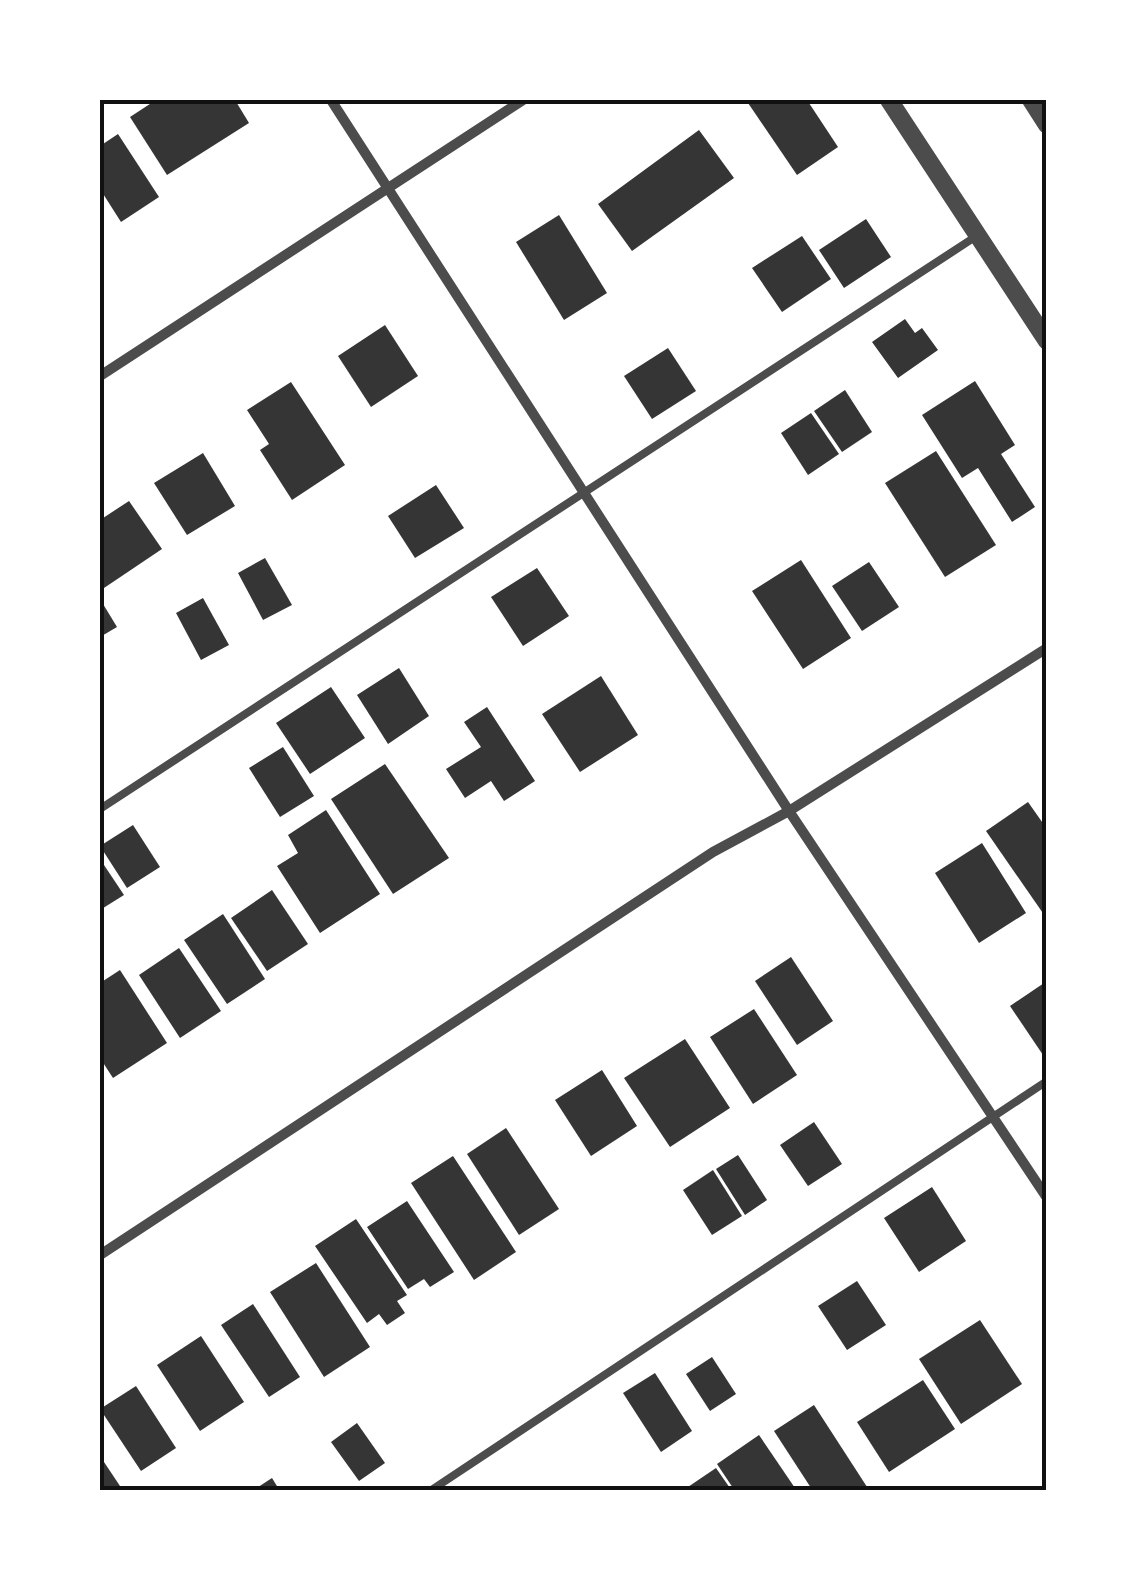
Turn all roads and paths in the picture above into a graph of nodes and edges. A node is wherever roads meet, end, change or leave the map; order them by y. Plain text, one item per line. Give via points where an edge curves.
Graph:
1 (331, 100) edge
2 (524, 100) edge
3 (889, 100) edge
4 (1031, 100) edge
5 (1047, 125) edge
6 (390, 186) junction
7 (978, 235) junction
8 (1047, 341) edge
9 (100, 376) edge
10 (584, 491) junction
11 (1047, 648) edge
12 (100, 809) edge
13 (789, 811) junction
14 (1047, 1081) edge
15 (993, 1115) junction
16 (1047, 1198) edge
17 (100, 1255) edge
18 (430, 1491) edge

1 - 6 street
2 - 6 street
3 - 7 street
4 - 5 street
6 - 9 street
6 - 10 street
7 - 8 street
7 - 10 lane
10 - 12 lane
10 - 13 street
11 - 13 street
13 - 15 street
13 - 17 street via 714,852
14 - 15 lane
15 - 16 street
15 - 18 lane

